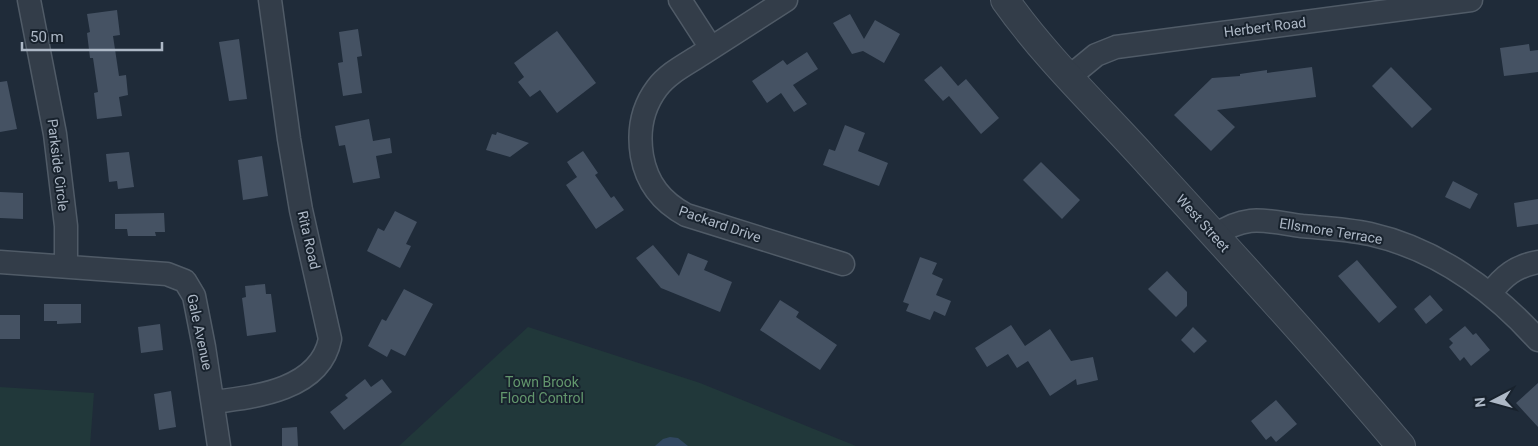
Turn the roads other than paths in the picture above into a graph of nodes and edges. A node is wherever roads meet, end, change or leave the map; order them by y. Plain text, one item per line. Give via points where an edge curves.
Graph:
1 (29, 0) edge
2 (270, 0) edge
3 (680, 0) edge
4 (786, 0) edge
5 (1005, 0) edge
6 (1472, 0) edge
7 (711, 48) junction
8 (1068, 78) junction
9 (1214, 236) junction
10 (0, 262) edge
11 (1538, 262) edge
12 (843, 264) dead end
13 (66, 266) junction
14 (1490, 294) junction
15 (1538, 340) edge
16 (213, 402) junction
17 (219, 446) edge
18 (1401, 446) edge

1 - 13 street, Parkside Circle via 54,134 66,226
2 - 16 street, Rita Road via 301,210 330,338 324,356 310,372 292,384 271,393
3 - 7 street
4 - 7 street, Packard Drive
5 - 8 street, West Street
6 - 8 street, Herbert Road via 1116,47 1096,55
7 - 12 street, Packard Drive via 666,78 647,105 640,138 651,182 665,202 686,215
8 - 9 street, West Street
9 - 14 street, Ellsmore Terrace via 1231,225 1249,220 1368,234 1411,247 1461,273
9 - 18 street, West Street
10 - 13 street
11 - 14 street via 1506,274
13 - 16 street, Gale Avenue via 167,274 185,281 191,287 197,306
14 - 15 street, Ellsmore Terrace
16 - 17 street, Gale Avenue

